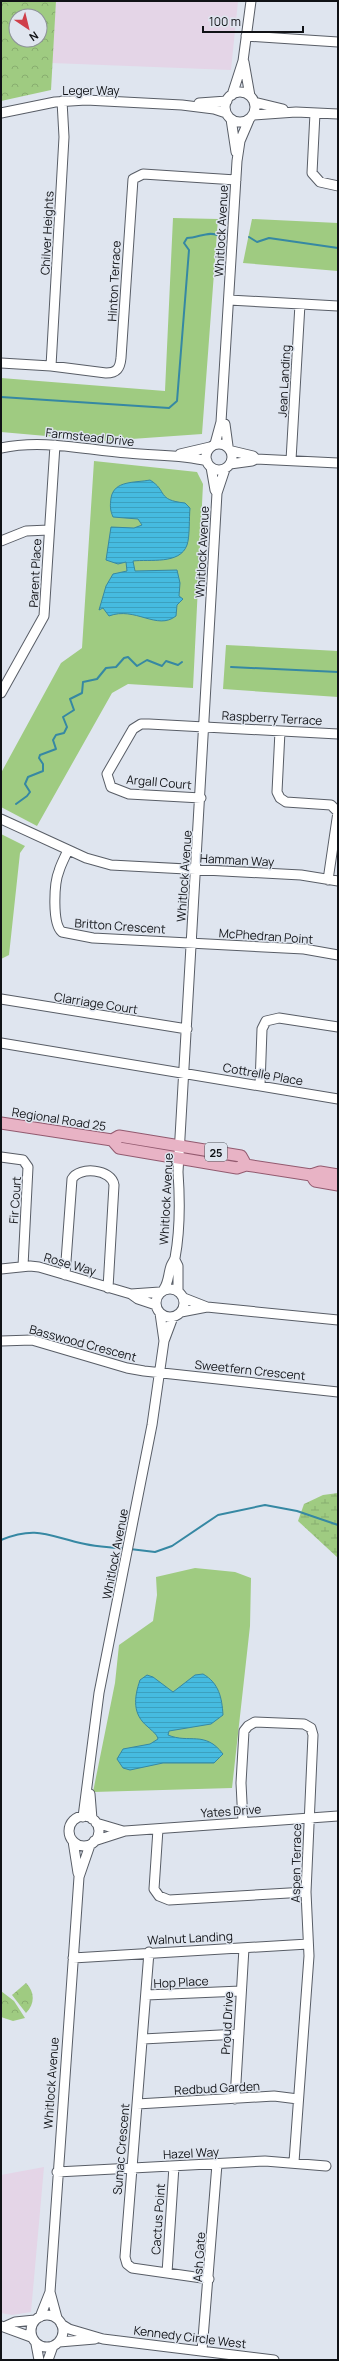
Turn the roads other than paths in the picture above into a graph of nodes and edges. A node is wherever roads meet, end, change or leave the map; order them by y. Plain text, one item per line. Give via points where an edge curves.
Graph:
1 (251, 1) edge
2 (246, 36) junction
3 (338, 42) edge
4 (243, 61) junction
5 (230, 98) junction
6 (252, 99) junction
7 (62, 101) junction
8 (182, 105) junction
9 (296, 112) junction
10 (1, 113) edge
11 (315, 113) junction
12 (338, 114) edge
13 (229, 116) junction
14 (251, 117) junction
15 (237, 161) junction
16 (236, 180) junction
17 (338, 186) edge
18 (229, 300) junction
19 (300, 304) junction
20 (338, 306) edge
21 (1, 363) edge
22 (51, 366) junction
23 (221, 422) junction
24 (55, 444) junction
25 (213, 445) junction
26 (1, 448) edge
27 (230, 448) junction
28 (177, 455) junction
29 (256, 458) junction
30 (291, 460) junction
31 (338, 463) edge
32 (209, 464) junction
33 (228, 467) junction
34 (217, 493) junction
35 (49, 530) junction
36 (1, 541) edge
37 (1, 693) edge
38 (205, 727) junction
39 (280, 731) junction
40 (338, 734) edge
41 (201, 798) junction
42 (1, 819) edge
43 (68, 850) junction
44 (196, 870) junction
45 (328, 880) junction
46 (338, 881) edge
47 (191, 943) junction
48 (338, 955) edge
49 (1, 999) edge
50 (338, 1026) edge
51 (187, 1029) junction
52 (1, 1043) edge
53 (184, 1073) junction
54 (260, 1085) junction
55 (338, 1098) edge
56 (1, 1123) edge
57 (112, 1140) junction
58 (181, 1146) junction
59 (1, 1156) edge
60 (180, 1158) junction
61 (246, 1164) junction
62 (310, 1175) junction
63 (338, 1175) edge
64 (338, 1185) edge
65 (175, 1260) junction
66 (23, 1266) junction
67 (1, 1269) edge
68 (65, 1275) junction
69 (108, 1288) junction
70 (178, 1290) junction
71 (162, 1291) junction
72 (131, 1294) junction
73 (184, 1298) junction
74 (207, 1308) junction
75 (158, 1309) junction
76 (177, 1314) junction
77 (338, 1320) edge
78 (1, 1341) edge
79 (164, 1342) junction
80 (160, 1372) junction
81 (338, 1392) edge
82 (338, 1816) edge
83 (309, 1818) junction
84 (91, 1820) junction
85 (243, 1822) junction
86 (158, 1828) junction
87 (125, 1831) junction
88 (73, 1841) junction
89 (92, 1843) junction
90 (79, 1877) junction
91 (306, 1892) junction
92 (308, 1944) junction
93 (244, 1948) junction
94 (149, 1952) junction
95 (73, 1958) junction
96 (241, 1991) junction
97 (146, 1995) junction
98 (239, 2034) junction
99 (143, 2039) junction
100 (235, 2099) junction
101 (298, 2099) junction
102 (137, 2104) junction
103 (294, 2162) junction
104 (217, 2164) junction
105 (174, 2166) junction
106 (326, 2166) dead end
107 (131, 2168) junction
108 (57, 2172) junction
109 (167, 2273) junction
110 (209, 2279) junction
111 (50, 2292) junction
112 (37, 2318) junction
113 (59, 2321) junction
114 (3, 2326) edge
115 (103, 2338) junction
116 (33, 2340) junction
117 (56, 2344) junction
118 (202, 2351) junction
119 (39, 2360) edge
120 (48, 2360) edge
121 (274, 2360) edge

1 - 2 street
2 - 3 street
2 - 4 street
4 - 5 street
4 - 6 street
5 - 6 street via 242,93
5 - 8 street, Leger Way
5 - 13 street
6 - 9 street
6 - 14 street
7 - 8 street, Leger Way via 102,100
7 - 10 street, Leger Way
7 - 22 street, Chilver Heights via 64,137
8 - 13 street, Leger Way via 214,109
9 - 11 street
9 - 14 street
11 - 12 street
11 - 17 street via 312,173 320,182
13 - 14 street via 240,122
13 - 15 street, Whitlock Avenue
14 - 15 street, Whitlock Avenue via 240,141
15 - 16 street, Whitlock Avenue
16 - 18 street, Whitlock Avenue
16 - 22 street, Hinton Terrace via 143,174 133,179 119,368 106,373
18 - 19 street
18 - 23 street, Whitlock Avenue
19 - 20 street
19 - 30 street, Jean Landing
21 - 22 street, Hinton Terrace
23 - 25 street, Whitlock Avenue
23 - 27 street, Whitlock Avenue via 225,424
24 - 26 street, Farmstead Drive via 30,443
24 - 28 street, Farmstead Drive via 131,454
24 - 35 street, Parent Place
25 - 27 street
25 - 28 street, Farmstead Drive
25 - 32 street via 206,453
27 - 29 street
27 - 33 street via 233,458
28 - 32 street, Farmstead Drive
29 - 30 street
29 - 33 street
30 - 31 street
32 - 33 street via 218,470
32 - 34 street, Whitlock Avenue
33 - 34 street, Whitlock Avenue
34 - 38 street, Whitlock Avenue
35 - 36 street via 26,530
35 - 37 street, Parent Place via 44,616
38 - 39 street, Raspberry Terrace
38 - 41 street, Whitlock Avenue
38 - 41 street, Argall Court via 149,724 136,726 107,774 111,787 121,792
39 - 40 street, Raspberry Terrace
39 - 45 street via 277,792 280,798 286,802 331,805 338,812
41 - 44 street, Whitlock Avenue
42 - 43 street, Hamman Way
43 - 44 street, Hamman Way via 111,865
43 - 47 street, Britton Crescent via 58,872 57,881 55,920 62,932 93,938
44 - 45 street, Hamman Way via 301,875
44 - 47 street, Whitlock Avenue
45 - 46 street, Hamman Way
47 - 48 street, McPhedran Point via 304,949
47 - 51 street, Whitlock Avenue
49 - 51 street, Clarriage Court
50 - 54 street via 279,1018 266,1020 262,1029
51 - 53 street, Whitlock Avenue
52 - 53 street
53 - 54 street, Cottrelle Place
53 - 58 street, Whitlock Avenue
54 - 55 street, Cottrelle Place
56 - 57 main road, Regional Road 25 / 25
57 - 58 main road, Regional Road 25 / 25 via 119,1136
57 - 60 main road, Regional Road 25 / 25 via 119,1148
58 - 60 street, Whitlock Avenue
58 - 61 main road, Regional Road 25 / 25 via 241,1156
59 - 66 street, Fir Court via 23,1160 28,1166
60 - 61 main road, Regional Road 25 / 25 via 237,1168
60 - 65 street, Whitlock Avenue
61 - 62 main road, Regional Road 25 / 25
62 - 63 main road, Regional Road 25 / 25 via 320,1172
62 - 64 main road, Regional Road 25 / 25 via 315,1181
65 - 70 street, Whitlock Avenue via 178,1266
65 - 71 street, Whitlock Avenue via 171,1266 169,1280
66 - 67 street, Rose Way
66 - 68 street, Rose Way via 39,1267
68 - 69 street, Rose Way
68 - 69 street via 72,1179 83,1170 105,1174 112,1178 114,1185
69 - 72 street, Rose Way
70 - 71 street via 174,1288
70 - 73 street
71 - 72 street, Rose Way
71 - 75 street
72 - 75 street, Rose Way
73 - 74 street
73 - 76 street via 184,1303
74 - 76 street
74 - 77 street
75 - 76 street
75 - 79 street, Whitlock Avenue
76 - 79 street, Whitlock Avenue
78 - 80 street, Basswood Crescent via 26,1338 127,1368
79 - 80 street, Whitlock Avenue
80 - 81 street, Sweetfern Crescent
80 - 84 street, Whitlock Avenue via 117,1610 99,1693 89,1771
82 - 83 street, Yates Drive
83 - 85 street, Yates Drive
83 - 85 street, Aspen Terrace via 313,1735 311,1728 304,1724 254,1722 244,1731 241,1783
83 - 91 street, Aspen Terrace
84 - 87 street, Yates Drive
84 - 88 street via 77,1818 70,1826 69,1832
84 - 89 street via 98,1833
85 - 86 street, Yates Drive
86 - 87 street, Yates Drive
86 - 91 street via 154,1889 162,1898 169,1900
87 - 89 street, Yates Drive
88 - 89 street via 81,1845
88 - 90 street, Whitlock Avenue
89 - 90 street, Whitlock Avenue
90 - 95 street, Whitlock Avenue
91 - 92 street, Aspen Terrace
92 - 93 street, Walnut Landing
92 - 101 street, Aspen Terrace
93 - 94 street, Walnut Landing
93 - 96 street, Proud Drive
94 - 95 street, Walnut Landing
94 - 97 street, Sumac Crescent
95 - 108 street, Whitlock Avenue
96 - 97 street, Hop Place
96 - 98 street, Proud Drive
97 - 99 street, Sumac Crescent
98 - 99 street
98 - 100 street, Proud Drive
99 - 102 street, Sumac Crescent
100 - 101 street, Redbud Garden via 274,2096
100 - 102 street, Redbud Garden
101 - 103 street, Aspen Terrace
102 - 107 street, Sumac Crescent
103 - 104 street, Hazel Way
103 - 106 street, Hazel Way
104 - 105 street, Hazel Way
104 - 110 street, Ash Gate
105 - 107 street, Hazel Way
105 - 109 street, Cactus Point
107 - 108 street, Hazel Way
107 - 109 street, Sumac Crescent via 125,2257 127,2264 132,2268
108 - 111 street, Whitlock Avenue
109 - 110 street, Sumac Crescent
110 - 118 street, Ash Gate
111 - 112 street, Whitlock Avenue
111 - 113 street, Whitlock Avenue
112 - 113 street via 48,2315
112 - 114 street
112 - 116 street via 31,2328
113 - 115 street, Kennedy Circle West via 74,2331
113 - 117 street via 63,2333
114 - 116 street
115 - 117 street, Kennedy Circle West
115 - 118 street, Kennedy Circle West
116 - 117 street via 44,2347
116 - 119 street
117 - 120 street
118 - 121 street, Kennedy Circle West

